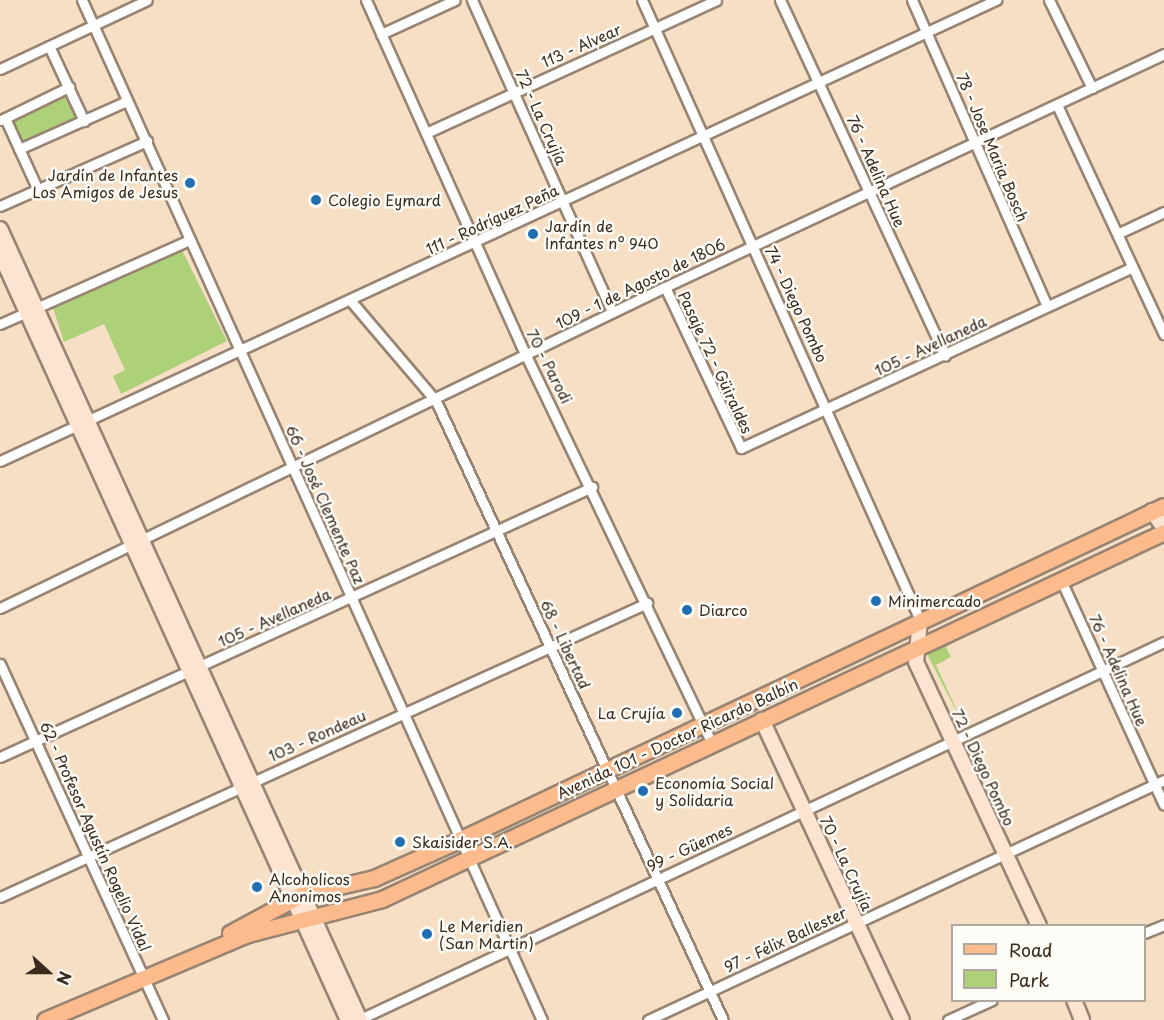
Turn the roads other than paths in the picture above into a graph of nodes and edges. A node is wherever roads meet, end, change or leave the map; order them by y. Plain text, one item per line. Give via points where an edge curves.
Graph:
1 (82, 0) edge
2 (147, 0) edge
3 (366, 0) edge
4 (455, 0) edge
5 (642, 0) edge
6 (716, 0) edge
7 (780, 0) edge
8 (912, 0) edge
9 (996, 0) edge
10 (1049, 0) edge
11 (477, 1) edge
12 (94, 25) junction
13 (655, 28) junction
14 (927, 32) junction
15 (381, 34) junction
16 (49, 46) junction
17 (1164, 54) edge
18 (0, 69) edge
19 (820, 83) junction
20 (69, 87) junction
21 (1092, 88) junction
22 (513, 91) junction
23 (127, 101) junction
24 (1057, 105) junction
25 (2, 119) edge
26 (84, 121) junction
27 (426, 133) junction
28 (704, 137) junction
29 (147, 141) junction
30 (975, 143) junction
31 (19, 149) junction
32 (38, 190) junction
33 (869, 191) junction
34 (564, 202) junction
35 (0, 206) edge
36 (1164, 212) edge
37 (0, 229) edge
38 (1119, 233) junction
39 (190, 240) junction
40 (476, 244) junction
41 (753, 245) junction
42 (0, 253) edge
43 (1132, 267) junction
44 (665, 287) junction
45 (350, 300) junction
46 (1047, 306) junction
47 (31, 312) junction
48 (612, 312) junction
49 (0, 324) edge
50 (1164, 334) edge
51 (240, 348) junction
52 (527, 354) junction
53 (945, 356) junction
54 (435, 401) junction
55 (826, 410) junction
56 (81, 424) junction
57 (741, 448) joint
58 (0, 462) edge
59 (294, 469) junction
60 (592, 487) junction
61 (1158, 508) edge
62 (1164, 530) edge
63 (497, 531) junction
64 (136, 543) junction
65 (1061, 580) junction
66 (352, 598) junction
67 (647, 603) junction
68 (0, 608) edge
69 (920, 620) junction
70 (1164, 642) edge
71 (550, 647) junction
72 (914, 649) junction
73 (0, 664) edge
74 (194, 669) junction
75 (1102, 672) junction
76 (403, 713) junction
77 (762, 720) junction
78 (703, 725) junction
79 (36, 740) junction
80 (954, 741) junction
81 (712, 744) junction
82 (0, 757) edge
83 (609, 771) junction
84 (1164, 780) edge
85 (247, 784) junction
86 (1154, 784) junction
87 (618, 788) junction
88 (1164, 805) edge
89 (804, 810) junction
90 (461, 839) junction
91 (1005, 853) junction
92 (88, 855) junction
93 (470, 858) junction
94 (658, 878) junction
95 (0, 897) edge
96 (296, 898) junction
97 (306, 917) junction
98 (856, 922) junction
99 (1038, 924) edge
100 (1164, 925) edge
101 (1146, 932) edge
102 (510, 949) junction
103 (185, 957) junction
104 (142, 975) junction
105 (711, 991) junction
106 (988, 1002) edge
107 (1075, 1002) edge
108 (45, 1020) edge
109 (163, 1020) edge
110 (348, 1020) edge
111 (359, 1020) edge
112 (542, 1020) edge
113 (648, 1020) edge
114 (723, 1020) edge
115 (902, 1020) edge
116 (948, 1020) edge
117 (1083, 1020) edge

1 - 12 street, 66 - José Clemente Paz
2 - 12 street
3 - 15 street, 70 - Parodi
4 - 15 street
5 - 13 street, 74 - Diego Pombo
6 - 13 street, 113 - Alvear
7 - 19 street, 76 - Adelina Hue
8 - 14 street, 78 - Jose Maria Bosch
9 - 14 street, 111 - Rodríguez Peña
10 - 21 street
11 - 22 street, 72 - La Crujía
12 - 16 street
12 - 23 street, 66 - José Clemente Paz
13 - 22 street, 113 - Alvear
13 - 28 street, 74 - Diego Pombo
14 - 19 street, 111 - Rodríguez Peña
14 - 30 street, 78 - Jose Maria Bosch
15 - 27 street, 70 - Parodi
16 - 18 street
16 - 20 street
17 - 21 street, 109 - 1 de Agosto de 1806
19 - 28 street, 111 - Rodríguez Peña
19 - 33 street, 76 - Adelina Hue
20 - 25 street
20 - 26 street
21 - 24 street, 109 - 1 de Agosto de 1806
22 - 27 street, 113 - Alvear
22 - 34 street, 72 - La Crujía
23 - 26 street
23 - 29 street, 66 - José Clemente Paz
24 - 30 street, 109 - 1 de Agosto de 1806
24 - 38 street
25 - 31 street
26 - 31 street
27 - 40 street, 70 - Parodi
28 - 34 street, 111 - Rodríguez Peña
28 - 41 street, 74 - Diego Pombo
29 - 32 street
29 - 39 street, 66 - José Clemente Paz
30 - 33 street, 109 - 1 de Agosto de 1806
30 - 46 street, 78 - Jose Maria Bosch
31 - 32 street
32 - 35 street
33 - 41 street, 109 - 1 de Agosto de 1806
33 - 53 street, 76 - Adelina Hue
34 - 40 street, 111 - Rodríguez Peña
34 - 48 street, 72 - La Crujía
36 - 38 street
37 - 47 main road
38 - 43 street
39 - 47 street
39 - 51 street, 66 - José Clemente Paz
40 - 45 street, 111 - Rodríguez Peña
40 - 52 street, 70 - Parodi
41 - 44 street, 109 - 1 de Agosto de 1806
41 - 55 street, 74 - Diego Pombo
42 - 47 main road
43 - 46 street, 105 - Avellaneda
43 - 50 street
44 - 48 street, 109 - 1 de Agosto de 1806
44 - 57 street, Pasaje 72 - Güiraldes
45 - 51 street, 111 - Rodríguez Peña
45 - 54 street, 68 - Libertad
46 - 53 street, 105 - Avellaneda
47 - 49 street
47 - 56 main road
48 - 52 street, 109 - 1 de Agosto de 1806
51 - 56 street, 111 - Rodríguez Peña
51 - 59 street, 66 - José Clemente Paz
52 - 54 street, 109 - 1 de Agosto de 1806
52 - 60 street, 70 - Parodi
53 - 55 street, 105 - Avellaneda
54 - 59 street, 109 - 1 de Agosto de 1806
54 - 63 street, 68 - Libertad
55 - 57 street, 105 - Avellaneda
55 - 69 street, 74 - Diego Pombo
56 - 58 street, 111 - Rodríguez Peña
56 - 64 main road
59 - 64 street, 109 - 1 de Agosto de 1806
59 - 66 street, 66 - José Clemente Paz
60 - 63 street, 105 - Avellaneda
60 - 67 street, 70 - Parodi
61 - 62 main road
61 - 69 main road, Avenida 101 - Doctor Ricardo Balbín
62 - 65 main road, Avenida 101 - Doctor Ricardo Balbín
63 - 66 street, 105 - Avellaneda
63 - 71 street, 68 - Libertad
64 - 68 street, 109 - 1 de Agosto de 1806
64 - 74 main road
65 - 72 main road, Avenida 101 - Doctor Ricardo Balbín
65 - 75 street, 76 - Adelina Hue
66 - 74 street, 105 - Avellaneda
66 - 76 street, 66 - José Clemente Paz
67 - 71 street, 103 - Rondeau
67 - 78 street, 70 - Parodi
69 - 72 main road
69 - 78 main road, Avenida 101 - Doctor Ricardo Balbín
70 - 75 street, 99 - Güemes
71 - 76 street, 103 - Rondeau
71 - 83 street, 68 - Libertad
72 - 77 main road, Avenida 101 - Doctor Ricardo Balbín
72 - 80 main road, 72 - Diego Pombo
73 - 79 street, 62 - Profesor Agustín Rogelio Vidal
74 - 79 street, 105 - Avellaneda
74 - 85 main road
75 - 80 street, 99 - Güemes
75 - 86 street, 76 - Adelina Hue
76 - 85 street, 103 - Rondeau
76 - 90 street, 66 - José Clemente Paz
77 - 81 main road, Avenida 101 - Doctor Ricardo Balbín
77 - 89 main road, 70 - La Crujía
78 - 81 street, 70 - Parodi
78 - 83 main road, Avenida 101 - Doctor Ricardo Balbín
79 - 82 street, 105 - Avellaneda
79 - 92 street, 62 - Profesor Agustín Rogelio Vidal
80 - 89 street, 99 - Güemes
80 - 91 main road, 72 - Diego Pombo
81 - 87 main road, Avenida 101 - Doctor Ricardo Balbín
83 - 87 street, 68 - Libertad
83 - 90 main road, Avenida 101 - Doctor Ricardo Balbín
84 - 86 street, 97 - Félix Ballester
85 - 92 street, 103 - Rondeau
85 - 96 main road
86 - 88 street, 76 - Adelina Hue
86 - 91 street, 97 - Félix Ballester
87 - 93 main road, Avenida 101 - Doctor Ricardo Balbín
87 - 94 street, 68 - Libertad
89 - 94 street, 99 - Güemes
89 - 98 main road, 70 - La Crujía
90 - 93 street, 66 - José Clemente Paz
90 - 96 main road, Avenida 101 - Doctor Ricardo Balbín via 374,878
91 - 98 street, 97 - Félix Ballester
91 - 99 main road, 72 - Diego Pombo
92 - 95 street, 103 - Rondeau
92 - 104 street, 62 - Profesor Agustín Rogelio Vidal
93 - 97 main road, Avenida 101 - Doctor Ricardo Balbín via 375,901
93 - 102 street, 66 - José Clemente Paz
94 - 102 street, 99 - Güemes
94 - 105 street, 68 - Libertad
96 - 97 main road
96 - 103 main road, Avenida 101 - Doctor Ricardo Balbín
97 - 103 main road, Avenida 101 - Doctor Ricardo Balbín
97 - 110 main road
97 - 111 main road
98 - 105 street, 97 - Félix Ballester
98 - 115 main road, 70 - La Crujía
100 - 101 street
102 - 111 street, 99 - Güemes
102 - 112 street, 66 - José Clemente Paz
103 - 104 main road, Avenida 101 - Doctor Ricardo Balbín
104 - 108 main road, Avenida 101 - Doctor Ricardo Balbín
104 - 109 street, 62 - Profesor Agustín Rogelio Vidal
105 - 113 street, 97 - Félix Ballester
105 - 114 street, 68 - Libertad
106 - 116 street
107 - 117 main road

